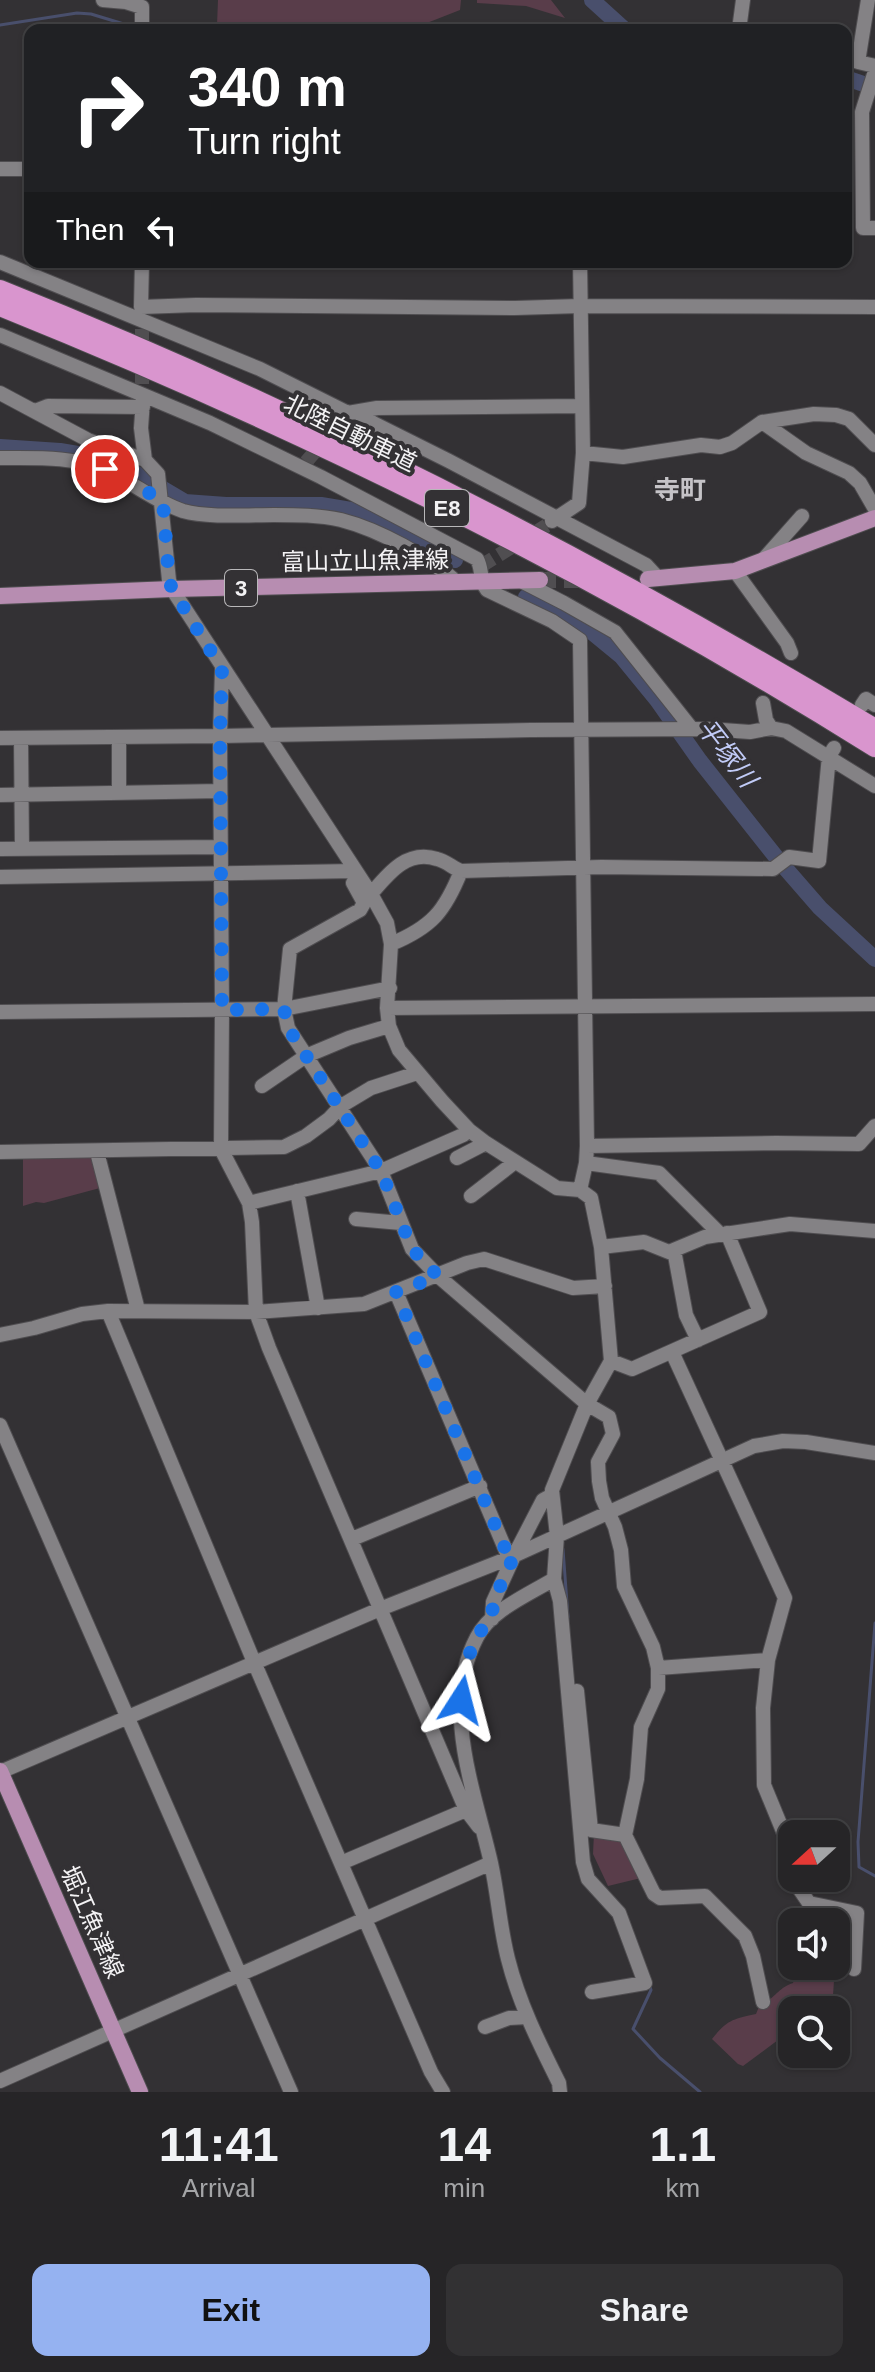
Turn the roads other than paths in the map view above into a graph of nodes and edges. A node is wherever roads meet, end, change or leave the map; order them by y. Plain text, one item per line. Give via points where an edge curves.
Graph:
1 (103, 0) edge
2 (743, 0) edge
3 (868, 0) edge
4 (142, 24) edge
5 (740, 24) edge
6 (852, 60) edge
7 (875, 68) edge
8 (869, 114) edge
9 (0, 169) edge
10 (24, 169) edge
11 (854, 169) edge
12 (875, 228) edge
13 (0, 262) edge
14 (142, 268) edge
15 (580, 268) edge
16 (0, 290) edge
17 (0, 306) edge
18 (580, 306) junction
19 (875, 307) edge
20 (141, 318) junction
21 (0, 335) edge
22 (0, 393) edge
23 (143, 395) junction
24 (581, 406) junction
25 (35, 411) junction
26 (349, 414) junction
27 (762, 422) junction
28 (875, 445) edge
29 (583, 453) junction
30 (0, 458) edge
31 (145, 460) junction
32 (163, 502) junction
33 (579, 503) junction
34 (875, 509) edge
35 (802, 516) dead end
36 (875, 518) edge
37 (553, 521) junction
38 (581, 531) junction
39 (762, 561) junction
40 (735, 571) junction
41 (653, 579) joint
42 (540, 580) tunnel mouth
43 (521, 581) junction
44 (458, 583) junction
45 (481, 583) junction
46 (172, 589) junction
47 (0, 596) edge
48 (791, 653) dead end
49 (222, 669) junction
50 (763, 703) dead end
51 (771, 728) junction
52 (692, 729) junction
53 (875, 729) edge
54 (580, 730) junction
55 (265, 734) junction
56 (220, 736) junction
57 (119, 737) junction
58 (0, 738) edge
59 (21, 738) junction
60 (875, 747) edge
61 (832, 752) junction
62 (875, 786) edge
63 (220, 791) junction
64 (119, 793) junction
65 (21, 794) junction
66 (0, 795) edge
67 (220, 847) junction
68 (0, 849) edge
69 (22, 849) junction
70 (582, 867) junction
71 (461, 871) junction
72 (350, 872) junction
73 (221, 875) junction
74 (0, 877) edge
75 (371, 894) junction
76 (391, 944) junction
77 (390, 988) junction
78 (875, 1004) edge
79 (583, 1006) junction
80 (387, 1008) junction
81 (284, 1009) junction
82 (222, 1010) junction
83 (0, 1012) edge
84 (389, 1026) junction
85 (306, 1056) junction
86 (417, 1073) junction
87 (262, 1086) dead end
88 (341, 1106) junction
89 (875, 1126) edge
90 (469, 1130) junction
91 (486, 1143) junction
92 (587, 1146) junction
93 (221, 1149) junction
94 (0, 1152) edge
95 (97, 1152) junction
96 (457, 1158) dead end
97 (515, 1162) junction
98 (586, 1163) junction
99 (381, 1171) junction
100 (580, 1190) junction
101 (297, 1191) junction
102 (471, 1196) dead end
103 (249, 1203) junction
104 (356, 1219) dead end
105 (401, 1223) junction
106 (875, 1231) edge
107 (724, 1234) junction
108 (601, 1247) junction
109 (674, 1250) junction
110 (438, 1276) junction
111 (605, 1286) junction
112 (396, 1292) junction
113 (318, 1308) junction
114 (138, 1310) junction
115 (108, 1311) junction
116 (256, 1312) junction
117 (0, 1335) edge
118 (698, 1340) junction
119 (672, 1352) junction
120 (611, 1361) junction
121 (587, 1404) junction
122 (0, 1425) edge
123 (875, 1453) edge
124 (722, 1460) junction
125 (480, 1486) junction
126 (552, 1495) junction
127 (609, 1512) junction
128 (557, 1536) junction
129 (352, 1539) junction
130 (512, 1557) junction
131 (554, 1579) junction
132 (380, 1609) junction
133 (492, 1619) junction
134 (768, 1660) junction
135 (254, 1662) junction
136 (658, 1668) junction
137 (577, 1691) dead end
138 (127, 1716) junction
139 (0, 1772) edge
140 (466, 1810) junction
141 (778, 1820) edge
142 (482, 1830) junction
143 (625, 1835) junction
144 (348, 1860) dead end
145 (491, 1863) junction
146 (801, 1892) edge
147 (365, 1919) junction
148 (854, 1969) dead end
149 (240, 1975) junction
150 (592, 1992) dead end
151 (763, 2002) dead end
152 (527, 2017) junction
153 (485, 2027) dead end
154 (113, 2031) junction
155 (0, 2081) edge
156 (140, 2092) edge
157 (291, 2092) edge
158 (443, 2092) edge
159 (560, 2092) edge

1 - 4 street via 142,7
2 - 5 street
3 - 6 street
6 - 7 street
7 - 8 street
8 - 11 street
9 - 10 street
11 - 12 street via 863,228
13 - 20 street
14 - 20 street
15 - 18 street
16 - 53 highway, 北陸自動車道 / E8 via 267,405 457,496 638,591
17 - 60 highway, 北陸自動車道 / E8 via 260,418 448,509 629,604
18 - 19 street
18 - 20 street via 196,305
18 - 24 street
20 - 26 street
21 - 23 street
22 - 25 street
23 - 25 street
23 - 31 street
23 - 45 street via 304,465 477,559
24 - 26 street via 377,408
24 - 29 street
25 - 31 street via 88,440
26 - 37 street
27 - 28 street via 836,415 849,419
27 - 29 street via 720,447 623,457
27 - 34 street via 806,453 849,473
29 - 33 street
30 - 32 street via 49,458 105,469
31 - 32 street via 158,474
32 - 44 street via 201,513 339,520 407,548
32 - 46 street
33 - 37 street
33 - 38 street
35 - 39 street
36 - 39 main road
37 - 38 street
38 - 41 street via 646,565
39 - 40 main road
40 - 41 main road
40 - 48 street
42 - 43 main road, 富山立山魚津線 / 3
43 - 45 main road, 富山立山魚津線 / 3
43 - 52 street via 615,632
44 - 45 main road, 富山立山魚津線 / 3
44 - 46 main road, 富山立山魚津線 / 3
45 - 54 street via 580,640
46 - 47 main road, 富山立山魚津線 / 3
46 - 49 street
49 - 55 street
49 - 56 street
50 - 51 street
51 - 52 street
51 - 61 street
52 - 54 street
54 - 55 street
54 - 70 street
55 - 56 street
55 - 72 street
56 - 57 street
56 - 63 street
57 - 59 street
57 - 64 street
58 - 59 street
59 - 65 street
61 - 62 street
61 - 70 street via 819,861 789,857 773,869
63 - 64 street
63 - 67 street
64 - 65 street
65 - 66 street
65 - 69 street
67 - 69 street
67 - 73 street
68 - 69 street
70 - 71 street
70 - 79 street
71 - 75 street via 436,858 409,858
71 - 76 street via 439,913
72 - 73 street
72 - 75 street
72 - 81 street via 364,903 290,949
73 - 74 street
73 - 82 street
75 - 76 street via 387,923
76 - 77 street
77 - 80 street
77 - 81 street
78 - 79 street
79 - 80 street
79 - 92 street
80 - 84 street
81 - 82 street
81 - 85 street via 288,1028
82 - 83 street
82 - 93 street
84 - 85 street
84 - 86 street
85 - 87 street
85 - 88 street
86 - 88 street via 371,1088
86 - 90 street
88 - 93 street via 284,1147
88 - 99 street
89 - 92 street via 859,1144
90 - 91 street
90 - 99 street
91 - 96 street
91 - 97 street
92 - 98 street
93 - 95 street
93 - 103 street
94 - 95 street
95 - 114 street
97 - 100 street via 557,1188
97 - 102 street
98 - 100 street
98 - 107 street via 659,1173
99 - 101 street
99 - 105 street
100 - 108 street via 591,1198
101 - 103 street
101 - 113 street
103 - 116 street
104 - 105 street
105 - 110 street via 412,1249
106 - 107 street via 790,1224
107 - 109 street
107 - 118 street via 760,1312
108 - 109 street via 644,1242
108 - 111 street
109 - 118 street via 686,1315
110 - 111 street via 484,1259 573,1288
110 - 112 street
110 - 121 street
111 - 120 street
112 - 113 street via 364,1304
112 - 125 street
113 - 116 street
114 - 115 street
114 - 116 street
115 - 117 street
115 - 135 street
116 - 129 street
118 - 119 street
119 - 120 street via 632,1369
119 - 124 street
120 - 121 street
121 - 126 street
121 - 127 street via 609,1417 613,1434 598,1462
122 - 138 street
123 - 124 street via 783,1441
124 - 127 street
124 - 134 street via 785,1598
125 - 129 street
125 - 130 street
126 - 128 street
126 - 130 street via 543,1500
127 - 128 street
127 - 136 street via 621,1550 624,1586
128 - 130 street
128 - 131 street
129 - 132 street
130 - 132 street
130 - 133 street via 493,1602
131 - 133 street
131 - 150 street via 564,1600 583,1862 588,1879 619,1913 645,1983
132 - 135 street
132 - 140 street
133 - 142 street via 477,1635 465,1666 461,1700 461,1733
134 - 136 street
134 - 141 street via 764,1785
135 - 138 street
135 - 147 street
136 - 143 street via 658,1689 641,1727
137 - 143 street via 591,1830
138 - 139 street
138 - 149 street
139 - 154 main road, 堀江魚津線
140 - 142 street
140 - 144 street
142 - 145 street
143 - 151 street via 654,1894 705,1896 745,1936
145 - 147 street
145 - 152 street via 508,1959
146 - 148 street via 809,1903 857,1913
147 - 149 street
147 - 158 street
149 - 154 street
149 - 157 street
152 - 153 street
152 - 159 street
154 - 155 street
154 - 156 main road, 堀江魚津線

